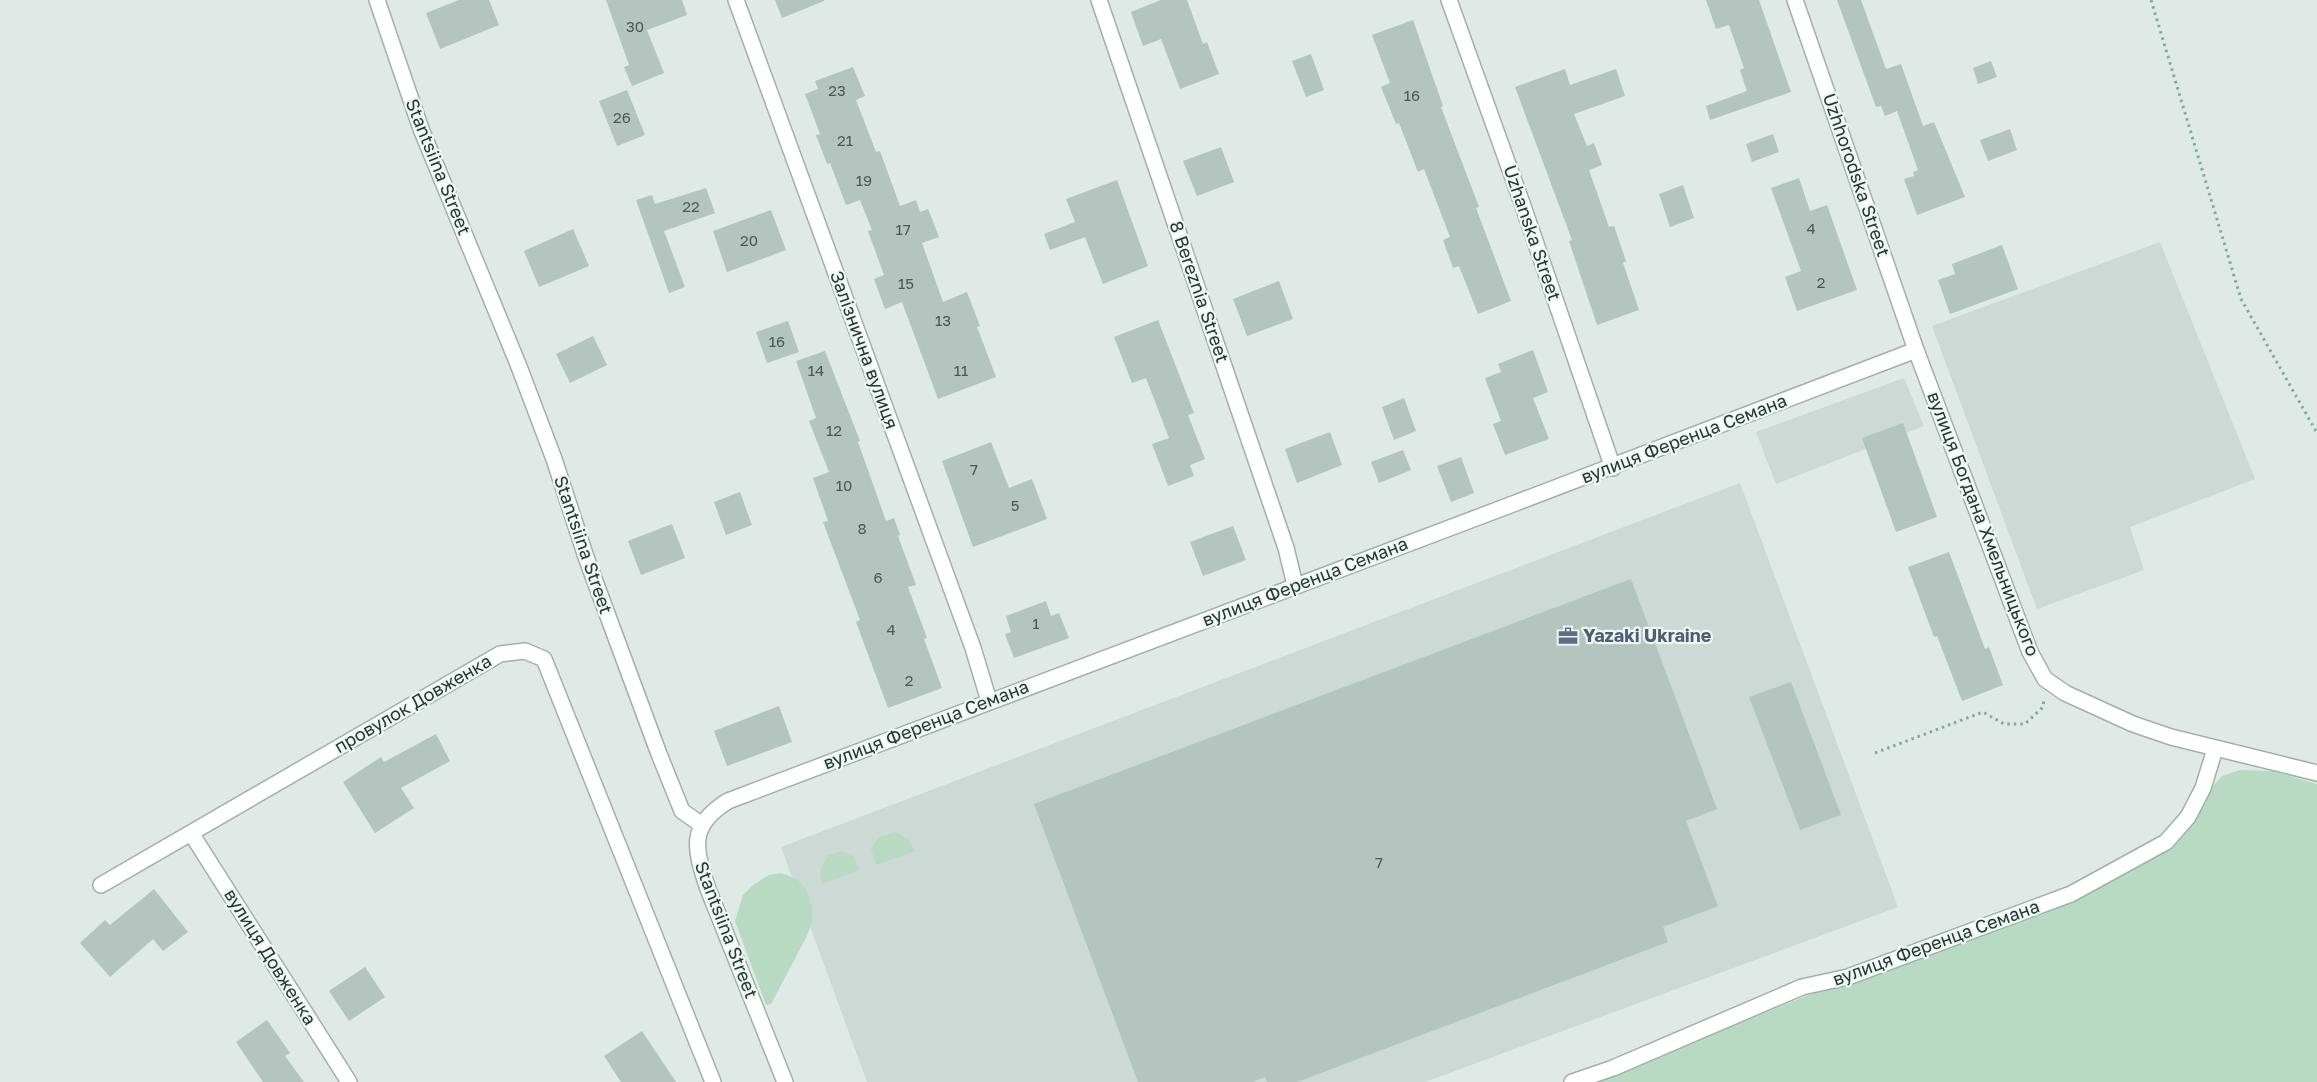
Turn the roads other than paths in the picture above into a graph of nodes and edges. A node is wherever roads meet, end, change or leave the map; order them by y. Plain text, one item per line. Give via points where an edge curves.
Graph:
1 (377, 0) edge
2 (736, 0) edge
3 (1099, 0) edge
4 (1448, 0) edge
5 (1795, 0) edge
6 (1916, 350) junction
7 (1613, 468) junction
8 (1295, 585) junction
9 (989, 701) junction
10 (2216, 749) junction
11 (2317, 773) edge
12 (702, 825) junction
13 (191, 833) junction
14 (101, 884) dead end
15 (349, 1082) edge
16 (713, 1082) edge
17 (785, 1082) edge
18 (1572, 1082) edge

1 - 12 street, Stantsiina Street via 421,129 554,459 586,557 659,754 682,811
2 - 9 street, Залізнична вулиця via 970,638
3 - 8 street, 8 Bereznia Street via 1286,548
4 - 7 street, Uzhanska Street
5 - 6 street, Uzhhorodska Street
6 - 7 street, вулиця Ференца Семана
6 - 10 street, вулиця Богдана Хмельницького via 2030,652 2045,678 2065,693 2133,724
7 - 8 street, вулиця Ференца Семана
8 - 9 street, вулиця Ференца Семана
9 - 12 street, вулиця Ференца Семана via 728,801 715,809
10 - 11 street, вулиця Богдана Хмельницького
10 - 18 street, вулиця Ференца Семана via 2203,788 2188,817 2166,842 2071,894 1848,977 1802,987 1614,1068
12 - 17 street, Stantsiina Street via 696,845 700,866
13 - 14 street, провулок Довженка
13 - 15 street, вулиця Довженка
13 - 16 street, провулок Довженка via 500,654 525,651 544,659

